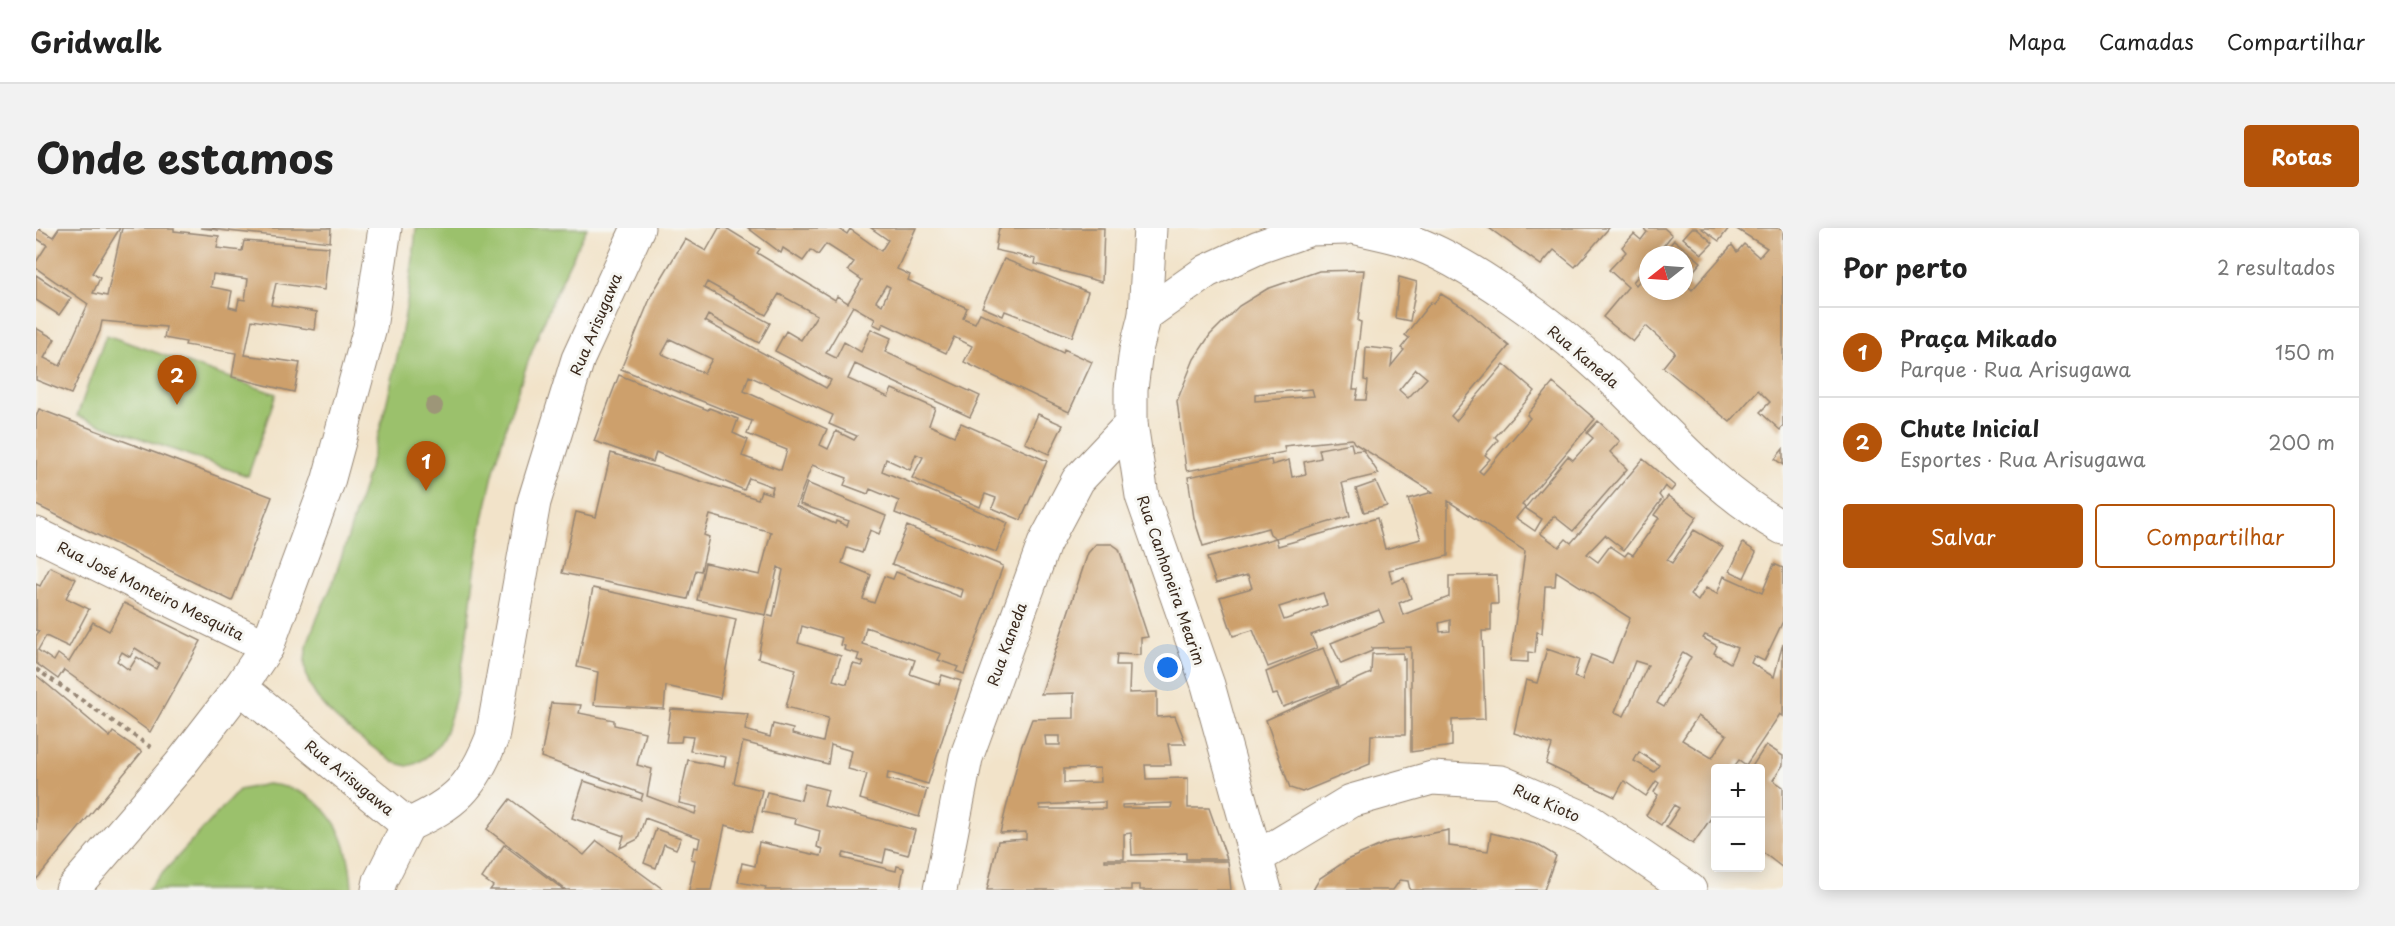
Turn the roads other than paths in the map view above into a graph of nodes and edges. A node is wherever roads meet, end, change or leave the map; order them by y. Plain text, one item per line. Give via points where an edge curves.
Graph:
1 (385, 228) edge
2 (638, 228) edge
3 (1150, 228) edge
4 (1346, 228) edge
5 (1357, 228) edge
6 (1144, 315) junction
7 (1131, 424) junction
8 (1783, 528) edge
9 (36, 534) edge
10 (267, 647) junction
11 (240, 687) junction
12 (408, 825) junction
13 (1258, 857) junction
14 (72, 890) edge
15 (378, 890) edge
16 (940, 890) edge
17 (1265, 890) edge
18 (1690, 890) edge

1 - 10 street via 370,328 328,482
2 - 12 street, Rua Arisugawa via 578,359 534,502 488,748 463,792 437,812
3 - 6 street, Rua Canhoneira Mearim
4 - 6 street via 1311,229 1259,247 1207,272
5 - 8 street, Rua Kaneda via 1417,245 1456,263 1525,307 1604,371 1705,471
6 - 7 street, Rua Canhoneira Mearim via 1132,380
7 - 13 street, Rua Canhoneira Mearim via 1142,496 1208,685
7 - 16 street, Rua Kaneda via 1078,480 1044,544 966,758
9 - 10 street, Rua José Monteiro Mesquita
10 - 11 street
11 - 12 street, Rua Arisugawa
11 - 14 street via 179,766
12 - 15 street
13 - 17 street, Rua Canhoneira Mearim
13 - 18 street, Rua Kioto via 1351,801 1432,778 1501,782 1586,819

